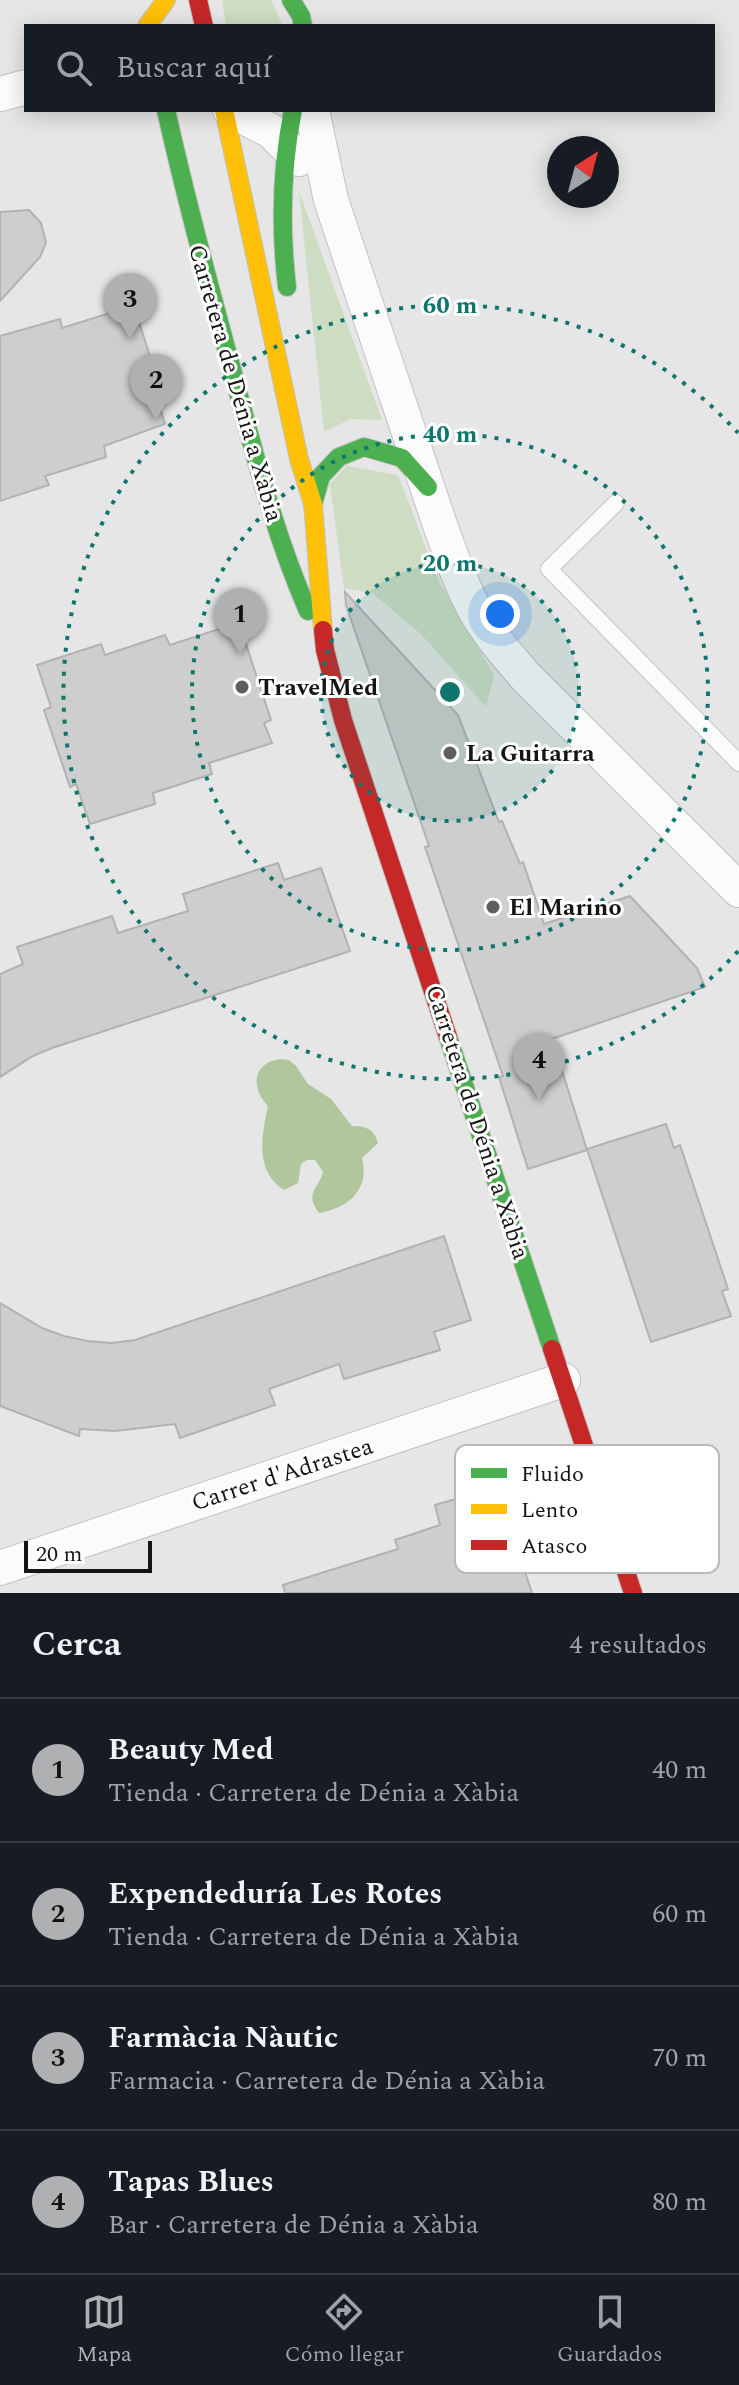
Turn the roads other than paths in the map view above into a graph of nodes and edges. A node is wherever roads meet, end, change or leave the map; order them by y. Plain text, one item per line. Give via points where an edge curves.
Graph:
1 (142, 0) edge
2 (166, 0) edge
3 (198, 0) edge
4 (291, 0) edge
5 (147, 24) edge
6 (148, 24) edge
7 (204, 24) edge
8 (303, 24) edge
9 (24, 88) edge
10 (0, 94) edge
11 (166, 112) edge
12 (227, 112) edge
13 (232, 112) edge
14 (293, 112) edge
15 (312, 112) edge
16 (285, 144) junction
17 (331, 200) junction
18 (289, 309) dead end
19 (295, 354) dead end
20 (428, 487) junction
21 (616, 503) dead end
22 (313, 504) junction
23 (325, 650) junction
24 (739, 763) edge
25 (739, 890) edge
26 (563, 1380) junction
27 (584, 1445) edge
28 (0, 1568) edge
29 (626, 1573) edge
30 (633, 1593) edge

1 - 5 street
2 - 6 street
3 - 7 street
4 - 8 street
9 - 10 street
11 - 23 street, Carretera de Dénia a Xàbia via 201,262 267,500 294,581
12 - 22 street, Carretera de Dénia a Xàbia via 299,459
13 - 16 street, Carretera de Dénia a Xàbia via 261,124
14 - 16 street
15 - 17 street
16 - 17 street, Carretera de Dénia a Xàbia
16 - 18 street via 281,232
17 - 20 street
19 - 22 street
20 - 22 street via 402,458 364,447 339,457 321,476
20 - 25 street via 466,591 499,646
21 - 24 lane via 549,569
22 - 23 street, Carretera de Dénia a Xàbia
23 - 26 street, Carretera de Dénia a Xàbia via 343,720
26 - 27 street, Carretera de Dénia a Xàbia
26 - 28 street, Carrer d'Adrastea
29 - 30 street, Carretera de Dénia a Xàbia

